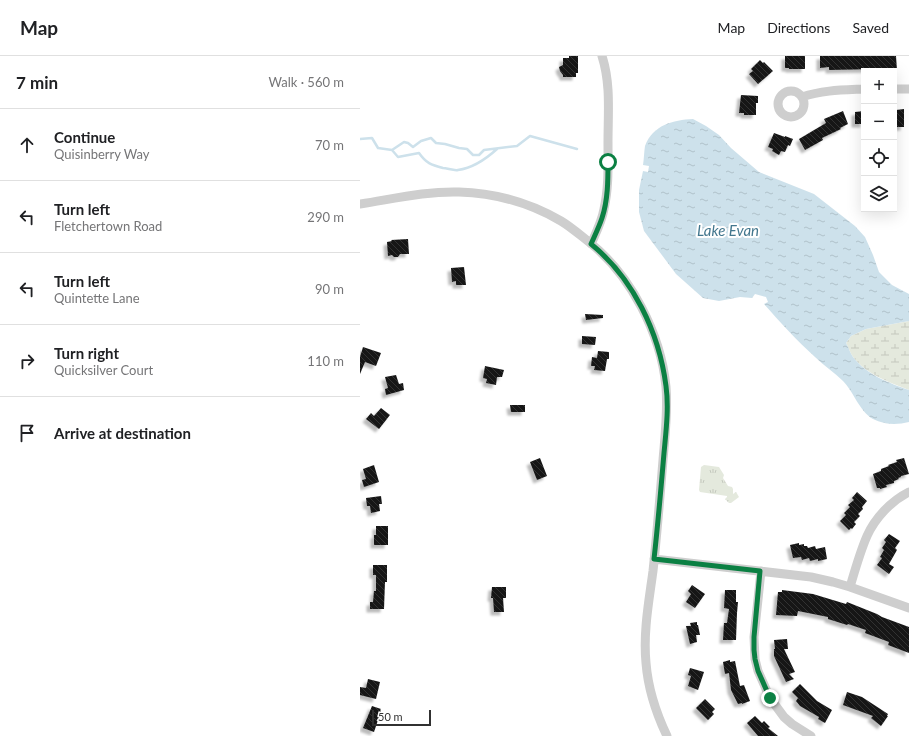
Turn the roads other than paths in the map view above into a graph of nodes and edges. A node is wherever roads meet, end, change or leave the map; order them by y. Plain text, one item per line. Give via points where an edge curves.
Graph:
1 (602, 56) edge
2 (861, 89) edge
3 (897, 89) edge
4 (909, 89) edge
5 (802, 97) dead end
6 (360, 204) edge
7 (591, 244) junction
8 (909, 492) edge
9 (654, 559) junction
10 (760, 571) junction
11 (850, 587) junction
12 (909, 608) edge
13 (667, 736) edge
14 (811, 736) edge

1 - 7 street via 608,87 608,177 605,208
2 - 5 street via 822,91
3 - 4 street
6 - 7 street via 437,193 459,192 496,196 544,212 563,222
7 - 9 street via 621,274 644,311 664,371 667,408
8 - 11 street via 890,505 874,522 867,535
9 - 10 street
9 - 13 street via 646,626 646,662 652,698
10 - 11 street via 810,577
10 - 14 street via 754,637 758,671 770,698 784,717
11 - 12 street

